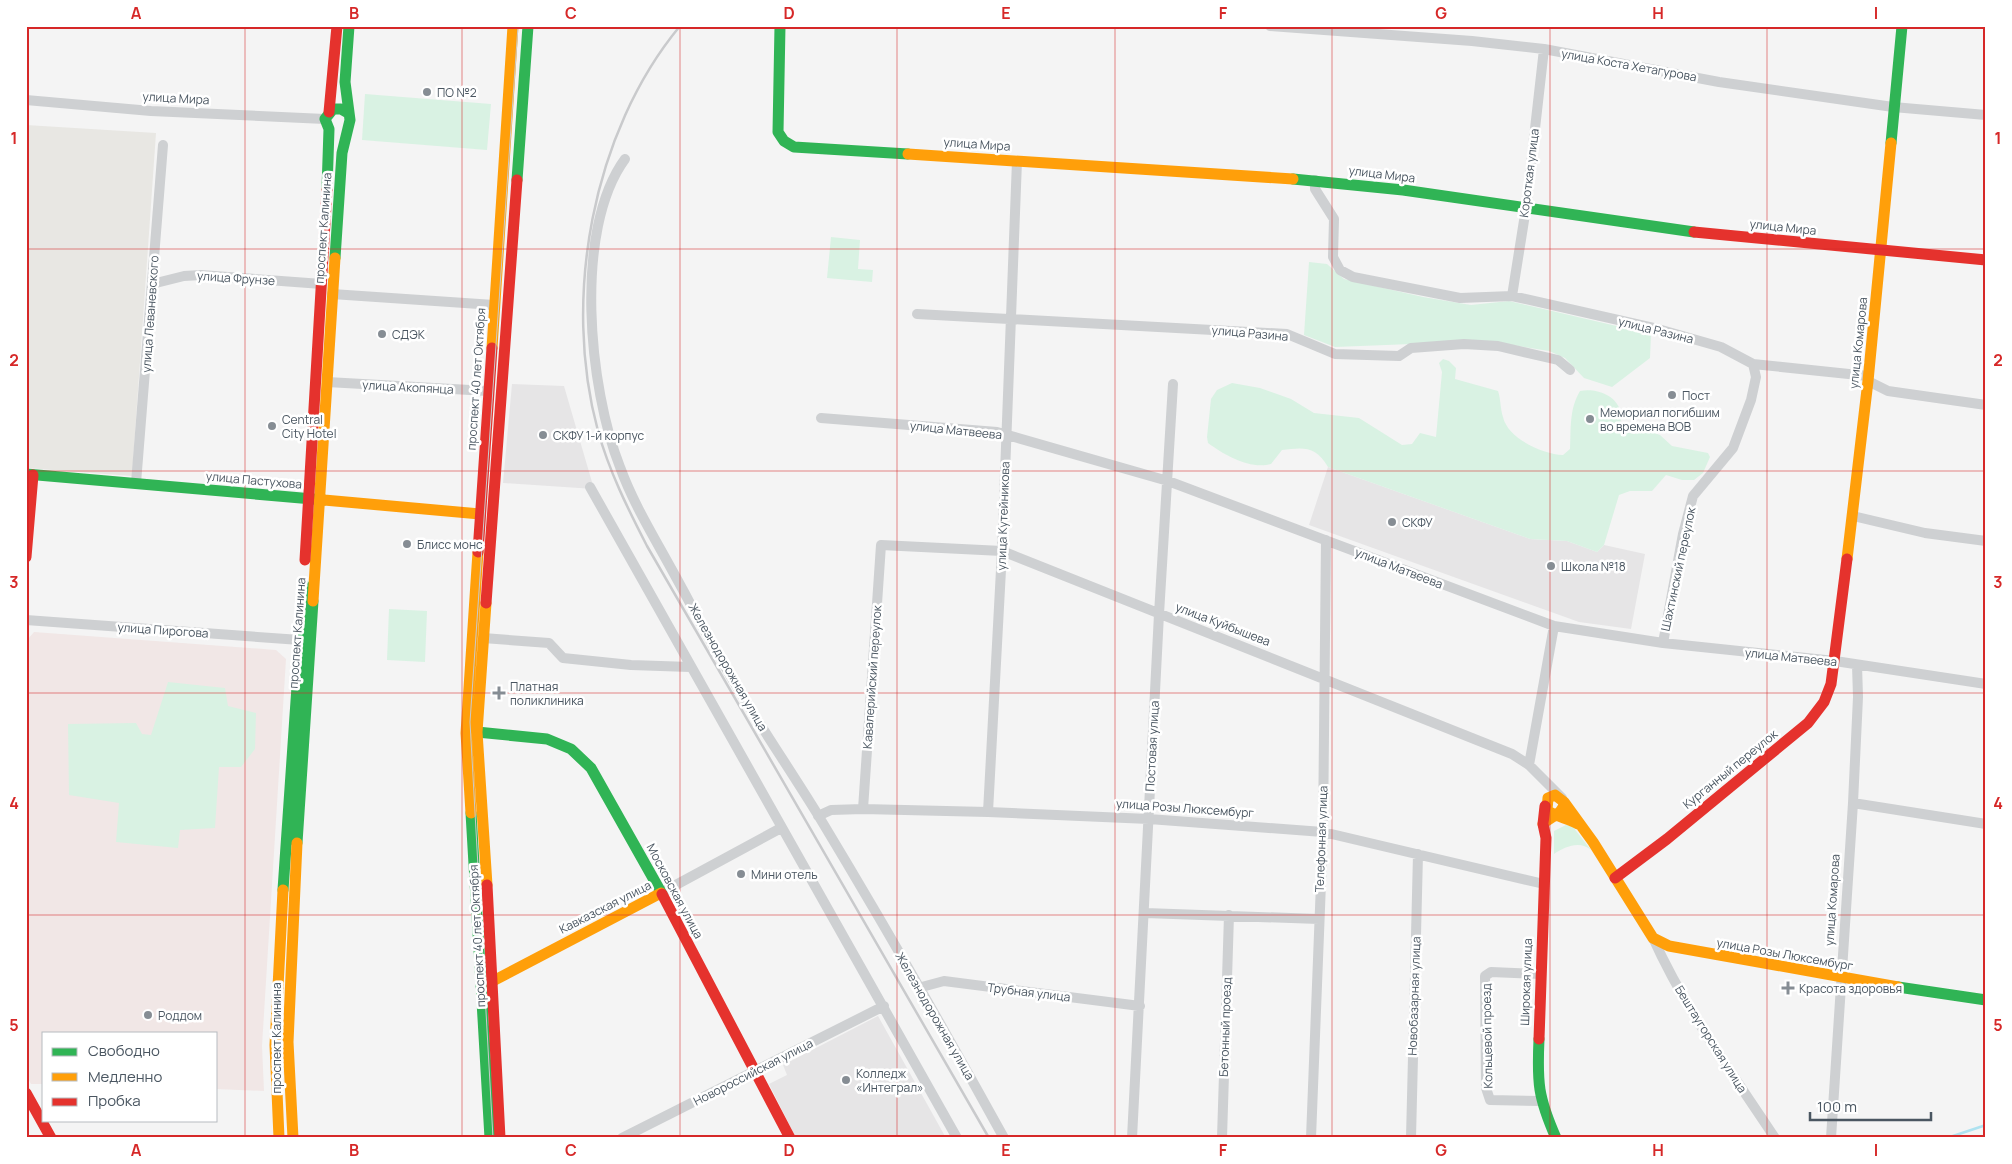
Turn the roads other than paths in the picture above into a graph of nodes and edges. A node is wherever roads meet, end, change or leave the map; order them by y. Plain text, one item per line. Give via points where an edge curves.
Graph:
1 (337, 26) edge
2 (349, 26) edge
3 (514, 26) edge
4 (528, 26) edge
5 (780, 26) edge
6 (1270, 26) edge
7 (1902, 26) edge
8 (1330, 28) edge
9 (1544, 49) junction
10 (26, 100) edge
11 (1893, 108) junction
12 (348, 113) junction
13 (1986, 115) edge
14 (328, 120) junction
15 (347, 130) junction
16 (163, 145) dead end
17 (625, 159) dead end
18 (1017, 161) junction
19 (1315, 180) junction
20 (1526, 208) junction
21 (1880, 251) junction
22 (1986, 260) edge
23 (152, 284) junction
24 (322, 284) junction
25 (332, 294) junction
26 (1512, 296) junction
27 (494, 305) junction
28 (917, 314) dead end
29 (1010, 318) junction
30 (1753, 364) junction
31 (1570, 370) dead end
32 (1868, 379) junction
33 (327, 382) junction
34 (1174, 384) dead end
35 (488, 391) junction
36 (1986, 405) edge
37 (821, 418) dead end
38 (1006, 435) junction
39 (30, 475) edge
40 (1168, 482) junction
41 (136, 483) junction
42 (590, 487) dead end
43 (314, 499) junction
44 (480, 514) junction
45 (1853, 516) junction
46 (1326, 540) junction
47 (1986, 541) edge
48 (881, 545) joint
49 (1002, 551) junction
50 (26, 557) edge
51 (1159, 614) junction
52 (26, 620) edge
53 (1554, 626) junction
54 (483, 638) junction
55 (300, 640) junction
56 (1663, 643) junction
57 (1835, 662) junction
58 (1857, 665) junction
59 (690, 667) junction
60 (1324, 678) junction
61 (1986, 684) edge
62 (472, 733) junction
63 (1529, 765) junction
64 (1540, 777) junction
65 (1563, 800) junction
66 (1853, 803) junction
67 (1545, 804) junction
68 (863, 809) junction
69 (988, 812) junction
70 (1557, 814) junction
71 (818, 816) junction
72 (1149, 819) junction
73 (1544, 824) junction
74 (1986, 824) edge
75 (1580, 826) junction
76 (781, 828) junction
77 (1323, 832) junction
78 (1418, 854) junction
79 (1615, 878) junction
80 (1544, 884) junction
81 (661, 893) junction
82 (1145, 912) junction
83 (1229, 915) junction
84 (1319, 919) junction
85 (1653, 938) junction
86 (1540, 974) junction
87 (1840, 978) junction
88 (494, 981) junction
89 (918, 988) junction
90 (1986, 1000) edge
91 (884, 1006) junction
92 (1140, 1006) junction
93 (756, 1071) junction
94 (26, 1093) edge
95 (1541, 1101) junction
96 (42, 1122) edge
97 (42, 1122) edge
98 (51, 1138) edge
99 (279, 1138) edge
100 (293, 1138) edge
101 (490, 1138) edge
102 (500, 1138) edge
103 (622, 1138) edge
104 (790, 1138) edge
105 (957, 1138) edge
106 (1004, 1138) edge
107 (1132, 1138) edge
108 (1222, 1138) edge
109 (1311, 1138) edge
110 (1410, 1138) edge
111 (1556, 1138) edge
112 (1775, 1138) edge
113 (1831, 1138) edge

1 - 14 main road, проспект Калинина
2 - 12 main road, проспект Калинина via 345,82
3 - 27 main road, проспект 40 лет Октября
4 - 54 main road, проспект 40 лет Октября
5 - 18 main road, улица Мира via 778,132 794,147
6 - 8 street, улица Коста Хетагурова
7 - 11 main road, улица Комарова
8 - 9 street, улица Коста Хетагурова
9 - 11 street, улица Коста Хетагурова via 1719,82
9 - 20 street, Короткая улица
10 - 14 street, улица Мира via 151,111
11 - 13 street, улица Коста Хетагурова
11 - 21 main road, улица Комарова
12 - 14 main road via 337,108
12 - 15 main road, проспект Калинина
14 - 15 main road via 340,133
14 - 24 main road, проспект Калинина
15 - 25 main road, проспект Калинина via 342,153
16 - 23 street, улица Леваневского
17 - 71 street, Железнодорожная улица via 614,174 605,201 592,271 593,341 607,429 624,476 680,584 735,684
18 - 19 main road, улица Мира
18 - 29 street, улица Кутейникова
19 - 20 main road, улица Мира
19 - 26 street, улица Разина via 1315,189 1334,219 1333,258 1340,270 1352,277 1460,298
20 - 21 main road, улица Мира via 1701,233
20 - 26 street, Короткая улица
21 - 22 main road, улица Мира
21 - 32 main road, улица Комарова
23 - 24 street, улица Фрунзе via 201,275
23 - 41 street, улица Леваневского
24 - 43 main road, проспект Калинина
25 - 27 street
25 - 33 main road, проспект Калинина
26 - 30 street, улица Разина via 1658,329 1721,347
27 - 35 main road, проспект 40 лет Октября
28 - 29 street, улица Разина
29 - 31 street, улица Разина via 1287,334 1335,354 1399,356 1411,348 1464,344 1498,346 1558,360
29 - 38 street, улица Кутейникова
30 - 32 street, улица Разина
30 - 56 street, Шахтинский переулок via 1756,377 1751,400 1733,448 1693,496
32 - 36 street, улица Разина via 1888,391
32 - 45 main road, улица Комарова
33 - 35 street, улица Акопянца
33 - 43 main road, проспект Калинина
34 - 40 street, Постовая улица
35 - 44 main road, проспект 40 лет Октября
37 - 38 street, улица Матвеева
38 - 40 street, улица Матвеева
38 - 49 street, улица Кутейникова
39 - 41 main road, улица Пастухова
39 - 50 main road
40 - 46 street, улица Матвеева
40 - 51 street, Постовая улица
41 - 43 main road, улица Пастухова
42 - 59 street
43 - 44 main road, улица Пастухова
43 - 55 main road, проспект Калинина
43 - 100 main road, проспект Калинина via 288,1042
44 - 62 main road, проспект 40 лет Октября
45 - 47 street via 1924,533
45 - 57 main road, улица Комарова
46 - 53 street, улица Матвеева
46 - 60 street, Телефонная улица
48 - 49 street, улица Куйбышева
48 - 68 street, Кавалерийский переулок
49 - 51 street, улица Куйбышева
49 - 69 street, улица Кутейникова
51 - 60 street, улица Куйбышева
51 - 72 street, Постовая улица
52 - 55 street, улица Пирогова
53 - 56 street, улица Матвеева
53 - 63 street
54 - 59 street via 549,643 563,658
54 - 62 main road, проспект 40 лет Октября
55 - 99 main road, проспект Калинина via 278,965 275,1045
56 - 57 street, улица Матвеева
57 - 58 street, улица Матвеева
57 - 79 main road, Курганный переулок via 1828,697 1808,723
58 - 61 street, улица Матвеева
58 - 66 street, улица Комарова
59 - 76 street
60 - 63 street, улица Куйбышева via 1496,747
60 - 77 street, Телефонная улица
62 - 81 main road, Московская улица via 547,739 572,749 591,768
62 - 88 main road, проспект 40 лет Октября
62 - 101 main road, проспект 40 лет Октября
63 - 64 street, улица Куйбышева
64 - 65 street, улица Куйбышева
64 - 67 street, улица Куйбышева via 1545,787
65 - 67 main road via 1555,795
65 - 70 main road via 1564,810
65 - 75 main road, улица Куйбышева
66 - 74 street
66 - 87 street, улица Комарова
67 - 70 main road, улица Куйбышева via 1550,813
67 - 73 main road, Широкая улица
68 - 69 street, улица Розы Люксембург
68 - 71 street, улица Розы Люксембург via 831,810
69 - 72 street, улица Розы Люксембург
70 - 73 main road
70 - 75 main road, улица Куйбышева
71 - 89 street, Железнодорожная улица
72 - 77 street, улица Розы Люксембург
72 - 82 street, Постовая улица
73 - 80 main road, Широкая улица
75 - 79 main road, улица Куйбышева
76 - 81 street, Кавказская улица
76 - 91 street
77 - 78 street, улица Розы Люксембург
77 - 84 street, Телефонная улица
78 - 80 street, улица Розы Люксембург
78 - 110 street, Новобазарная улица
79 - 85 main road
80 - 86 main road, Широкая улица
81 - 88 main road, Кавказская улица
81 - 93 main road, Московская улица
82 - 83 street
82 - 92 street, Постовая улица
83 - 84 street
83 - 108 street, Бетонный проезд
84 - 109 street, Телефонная улица
85 - 87 main road, улица Розы Люксембург via 1688,951
85 - 112 street, Бештаугорская улица via 1709,1039
86 - 95 main road, Широкая улица via 1537,1080
86 - 95 street, Кольцевой проезд via 1491,972 1486,976 1486,1088 1490,1100
87 - 90 main road, улица Розы Люксембург
87 - 113 street, улица Комарова
88 - 102 main road, проспект 40 лет Октября
89 - 92 street, Трубная улица via 944,981
89 - 106 street, Железнодорожная улица
91 - 93 street, Новороссийская улица
91 - 105 street
92 - 107 street, Постовая улица
93 - 103 street, Новороссийская улица
93 - 104 main road, Московская улица
94 - 96 main road
95 - 111 main road, Широкая улица
97 - 98 main road

